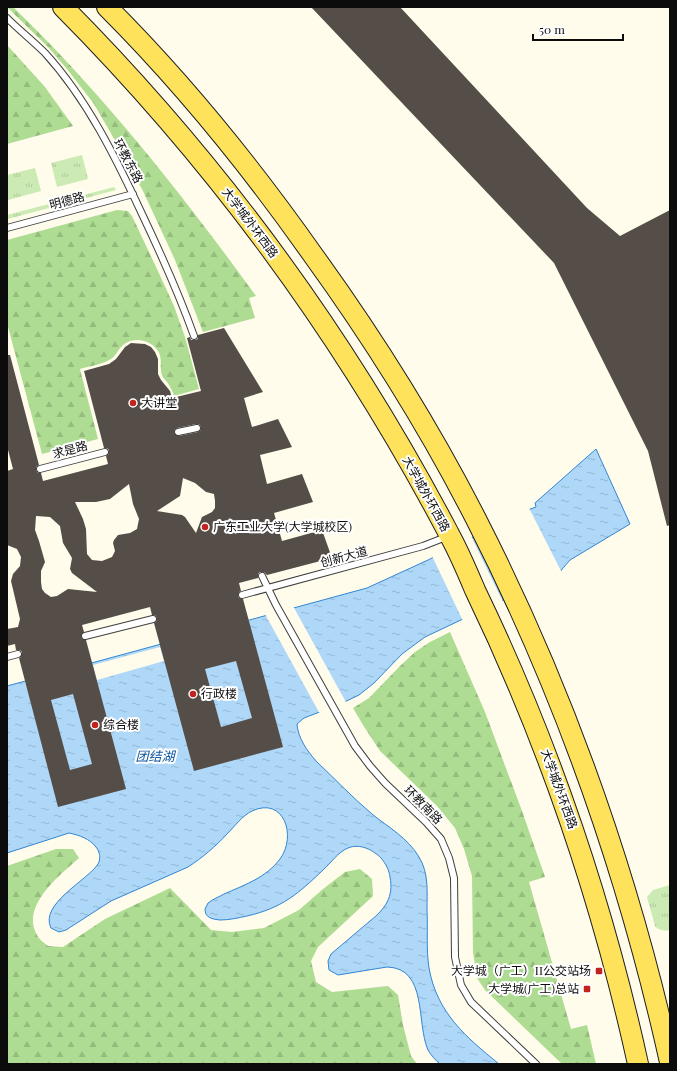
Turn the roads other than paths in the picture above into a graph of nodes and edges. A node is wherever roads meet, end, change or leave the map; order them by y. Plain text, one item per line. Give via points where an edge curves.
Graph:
1 (63, 7) edge
2 (107, 7) edge
3 (7, 18) edge
4 (133, 194) junction
5 (7, 228) edge
6 (194, 336) dead end
7 (197, 428) dead end
8 (178, 432) dead end
9 (105, 452) dead end
10 (447, 467) junction
11 (40, 469) dead end
12 (420, 482) junction
13 (450, 535) junction
14 (262, 576) dead end
15 (267, 588) junction
16 (242, 595) dead end
17 (153, 618) dead end
18 (85, 636) dead end
19 (18, 654) dead end
20 (7, 657) edge
21 (670, 1062) edge
22 (536, 1064) edge
23 (638, 1064) edge

1 - 12 main road, 大学城外环西路 via 163,114 268,244 362,383
2 - 10 main road via 221,133 293,226 392,372
3 - 4 lane, 环教东路 via 45,54 69,83 90,113
4 - 5 lane, 明德路
4 - 6 lane, 环教东路 via 168,269
7 - 8 lane
9 - 11 lane, 求是路
10 - 12 main road via 439,460 429,460 420,466
10 - 21 main road via 475,517 519,608 582,760 608,832 639,934
12 - 13 main road, 大学城外环西路
13 - 15 lane, 创新大道 via 423,546
13 - 23 main road, 大学城外环西路 via 508,659 560,791 609,943
14 - 15 lane
15 - 16 lane, 创新大道
15 - 22 lane, 环教南路 via 355,746 385,783 441,839 454,878 455,957 461,985 471,1002
17 - 18 lane
19 - 20 lane

